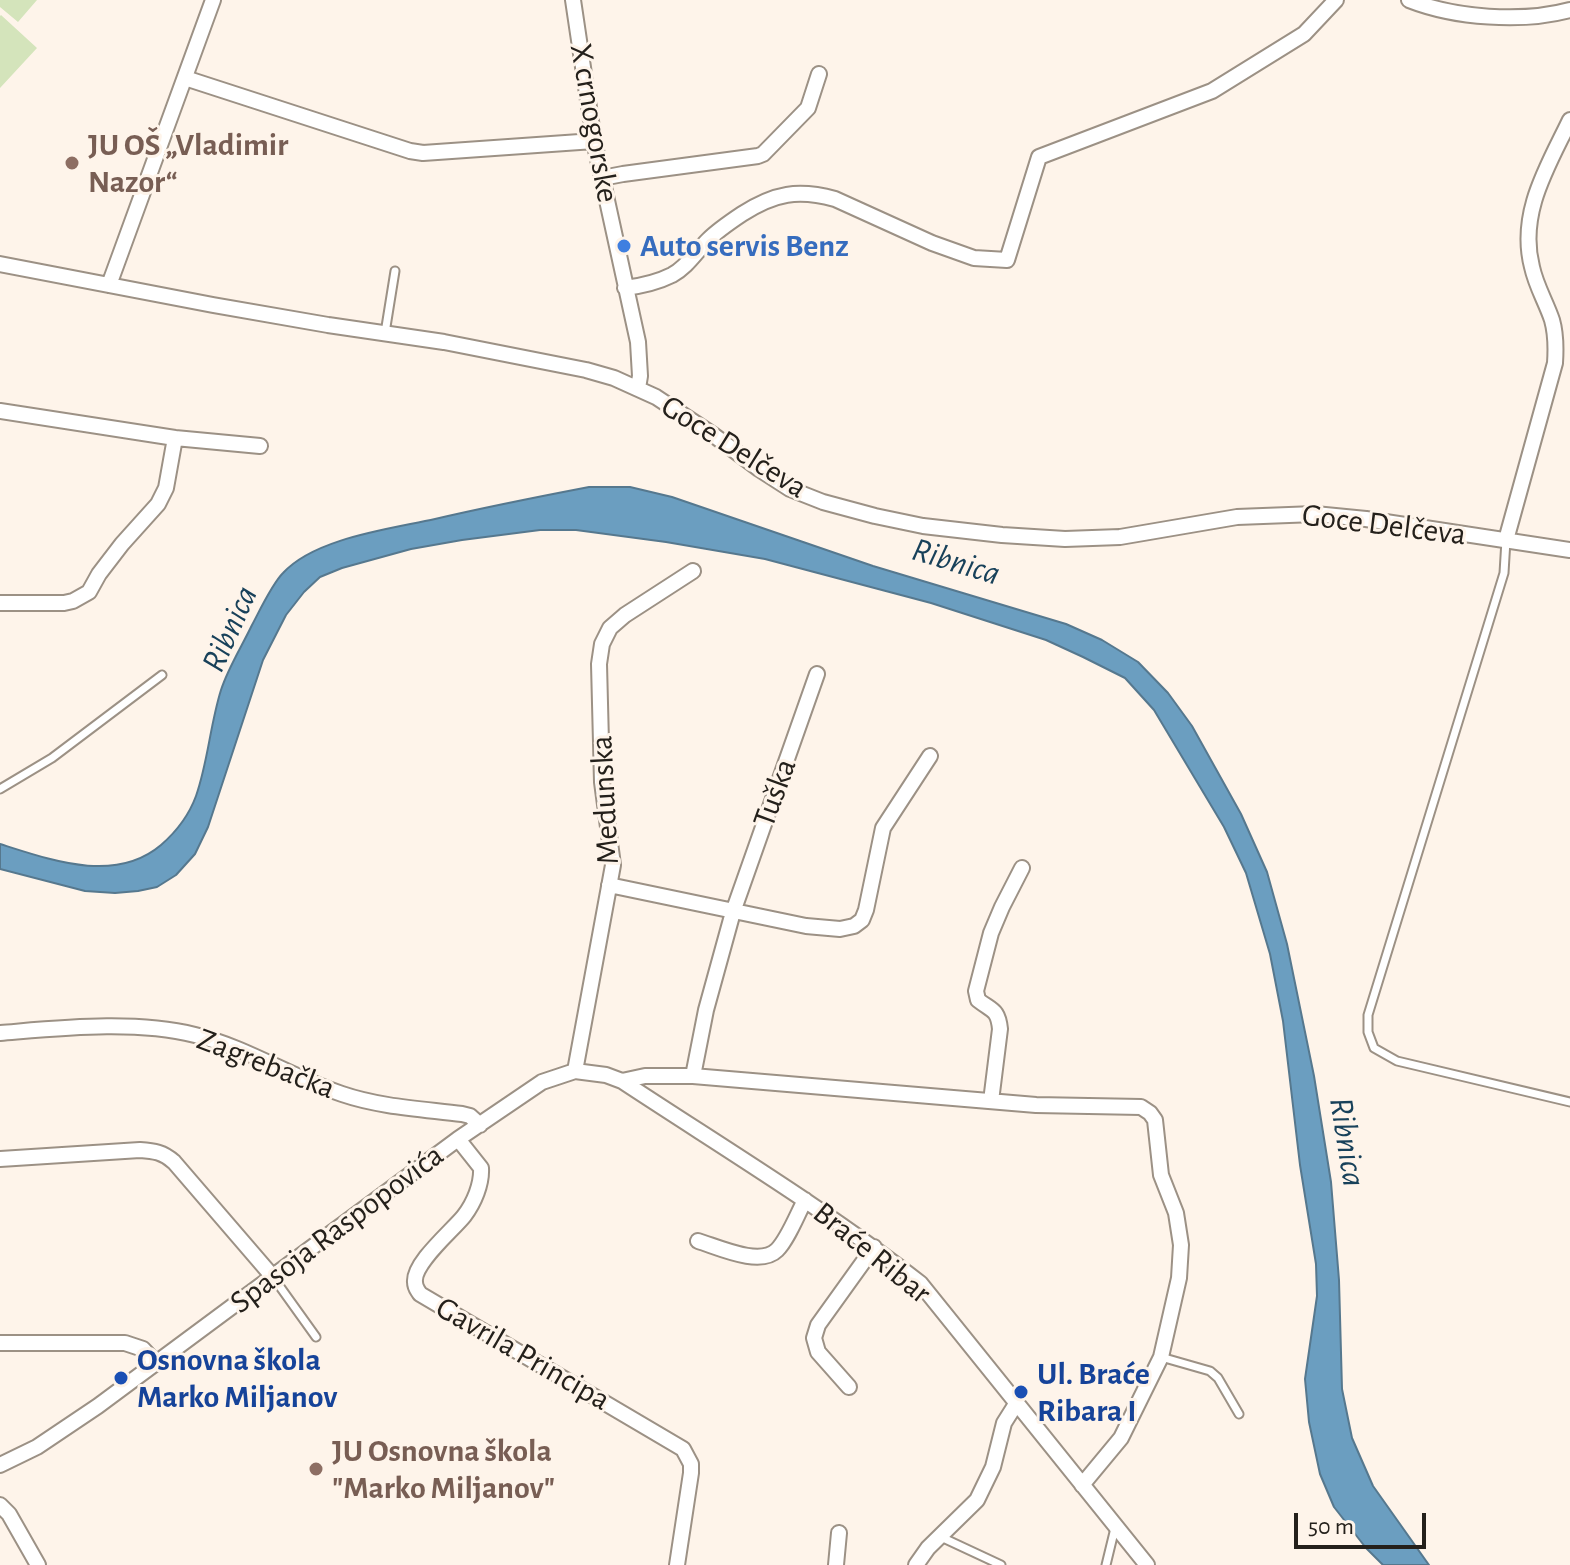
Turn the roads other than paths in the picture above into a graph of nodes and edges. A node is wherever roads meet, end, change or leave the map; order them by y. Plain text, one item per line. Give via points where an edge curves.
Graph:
1 (213, 0) edge
2 (573, 0) edge
3 (1336, 0) edge
4 (1409, 0) edge
5 (1570, 10) edge
6 (819, 74) dead end
7 (185, 78) junction
8 (1570, 120) edge
9 (594, 141) junction
10 (602, 178) junction
11 (0, 264) edge
12 (395, 271) dead end
13 (109, 285) junction
14 (625, 288) junction
15 (385, 333) junction
16 (638, 388) junction
17 (0, 411) edge
18 (175, 438) junction
19 (260, 446) dead end
20 (1506, 540) junction
21 (1570, 550) edge
22 (693, 571) dead end
23 (0, 603) edge
24 (817, 674) dead end
25 (162, 675) dead end
26 (930, 756) dead end
27 (0, 789) edge
28 (1022, 868) dead end
29 (609, 885) junction
30 (733, 912) junction
31 (0, 1033) edge
32 (575, 1071) junction
33 (558, 1076) joint
34 (693, 1076) junction
35 (622, 1081) junction
36 (991, 1101) junction
37 (1570, 1102) edge
38 (480, 1125) junction
39 (458, 1139) junction
40 (0, 1159) edge
41 (805, 1200) junction
42 (698, 1241) dead end
43 (874, 1247) junction
44 (273, 1277) junction
45 (316, 1337) dead end
46 (0, 1343) edge
47 (1161, 1357) junction
48 (156, 1363) junction
49 (849, 1387) dead end
50 (1016, 1404) junction
51 (1239, 1414) dead end
52 (0, 1465) edge
53 (1082, 1485) junction
54 (0, 1505) edge
55 (1116, 1526) junction
56 (839, 1533) dead end
57 (939, 1536) junction
58 (38, 1565) edge
59 (677, 1565) edge
60 (836, 1565) edge
61 (916, 1565) edge
62 (1001, 1565) edge
63 (1106, 1565) edge
64 (1147, 1565) edge

1 - 7 street
2 - 9 street, X crnogorske
3 - 14 street via 1304,34 1212,91 1039,157 1007,260 974,258 835,199 786,194 759,203 718,231 674,274
4 - 5 street via 1484,15 1539,16
6 - 10 street via 808,108 763,154
7 - 9 street via 410,151
7 - 13 street
8 - 20 street via 1529,218 1532,268 1552,319 1555,363
9 - 10 street, X crnogorske
10 - 14 street, X crnogorske
11 - 13 street, Goce Delčeva
12 - 15 lane
13 - 15 street, Goce Delčeva
14 - 16 street, X crnogorske via 638,342
15 - 16 street, Goce Delčeva via 586,370
16 - 20 street, Goce Delčeva via 790,489 923,526 1049,538 1120,537 1237,517 1315,514
17 - 18 street
18 - 19 street
18 - 23 street via 162,497 89,592 64,603
20 - 21 street, Goce Delčeva
20 - 37 lane via 1504,573 1368,1015 1368,1032 1374,1048 1397,1061
22 - 29 street, Medunska via 625,615 602,644 602,782 613,865
24 - 30 street, Tuška
25 - 27 lane via 52,758
26 - 30 street via 883,828 862,920 840,929
28 - 36 street via 991,933 976,991 978,1000 999,1017
29 - 30 street
29 - 32 street, Medunska
30 - 34 street, Tuška
31 - 38 street, Zagrebačka via 112,1027 182,1032 220,1042 353,1098 462,1114
32 - 33 street, Braće Ribar
32 - 35 street, Braće Ribar
33 - 38 street, Spasoja Raspopovića
34 - 35 street
34 - 36 street
35 - 41 street, Braće Ribar
36 - 47 street via 1141,1107 1155,1120 1161,1175 1181,1245
38 - 39 street, Spasoja Raspopovića
39 - 44 street, Spasoja Raspopovića
39 - 59 street, Gavrila Principa via 481,1168 481,1183 466,1214 415,1275 417,1289 683,1449 691,1473
40 - 44 street via 140,1150 165,1154
41 - 42 street via 771,1255 748,1256
41 - 43 street, Braće Ribar
43 - 49 street via 814,1338 818,1352
43 - 50 street, Braće Ribar via 920,1283
44 - 45 lane
44 - 48 street, Spasoja Raspopovića
46 - 48 street via 125,1343 143,1349
47 - 51 lane via 1210,1371
47 - 53 street via 1121,1438
48 - 52 street, Spasoja Raspopovića via 37,1447
50 - 53 street, Braće Ribar
50 - 57 street via 977,1500
53 - 55 street, Braće Ribar
54 - 58 street
55 - 63 lane
55 - 64 street, Braće Ribar
56 - 60 street
57 - 61 street
57 - 62 lane

